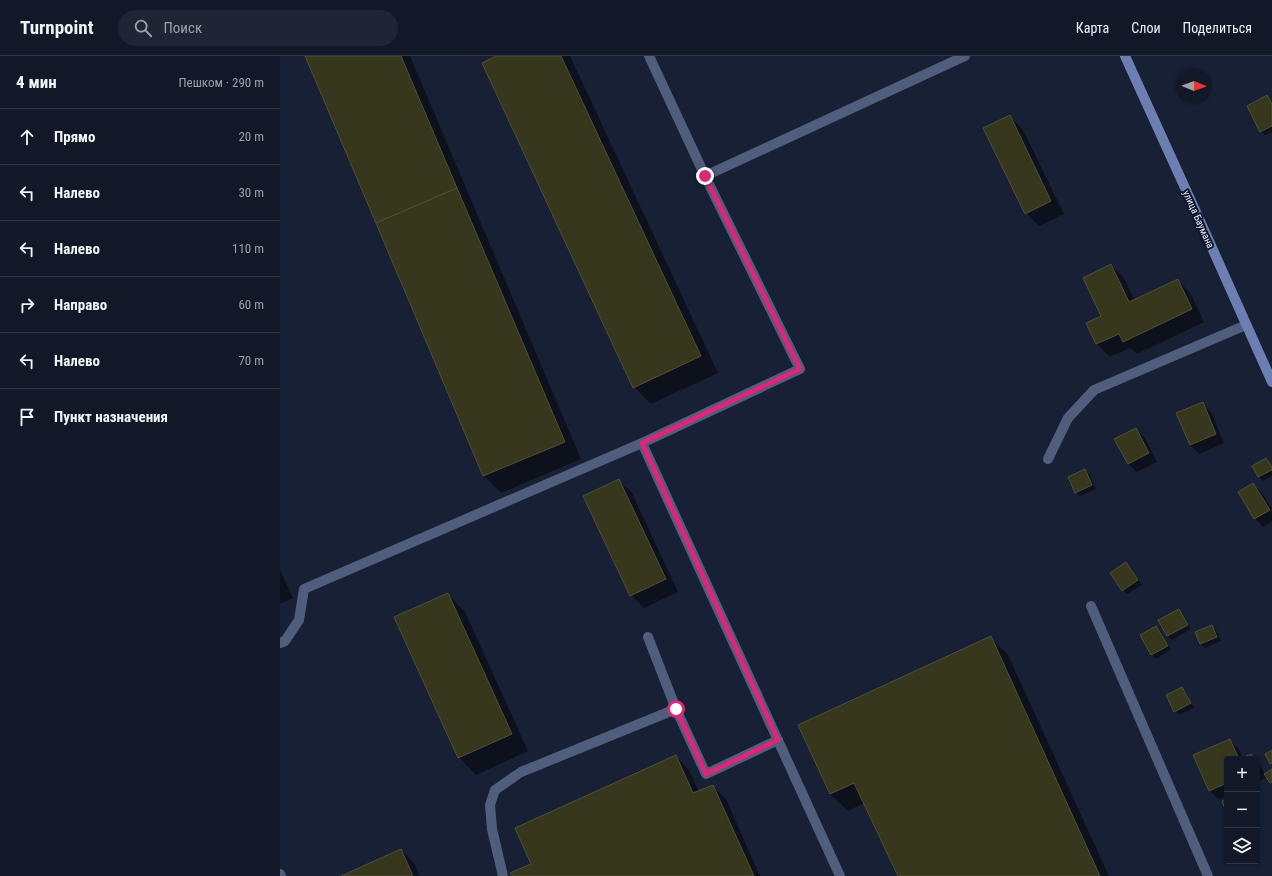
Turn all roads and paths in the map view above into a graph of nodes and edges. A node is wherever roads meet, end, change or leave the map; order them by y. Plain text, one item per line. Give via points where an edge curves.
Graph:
1 (649, 56) edge
2 (965, 56) edge
3 (1125, 56) edge
4 (705, 176) junction
5 (1246, 325) junction
6 (1272, 382) edge
7 (642, 443) junction
8 (1048, 459) dead end
9 (1090, 606) dead end
10 (648, 637) dead end
11 (280, 643) edge
12 (676, 709) junction
13 (778, 740) junction
14 (503, 876) edge
15 (840, 876) edge
16 (1208, 876) edge

1 - 4 lane
2 - 4 lane
3 - 5 main road, улица Баумана
4 - 7 lane via 800,369
5 - 6 main road, улица Баумана
5 - 8 lane via 1094,390 1068,418
7 - 11 lane via 304,589 299,620 285,641
7 - 13 lane
9 - 16 lane
10 - 12 lane
12 - 13 lane via 706,774
12 - 14 lane via 521,772 495,790 490,805 492,829
13 - 15 lane

